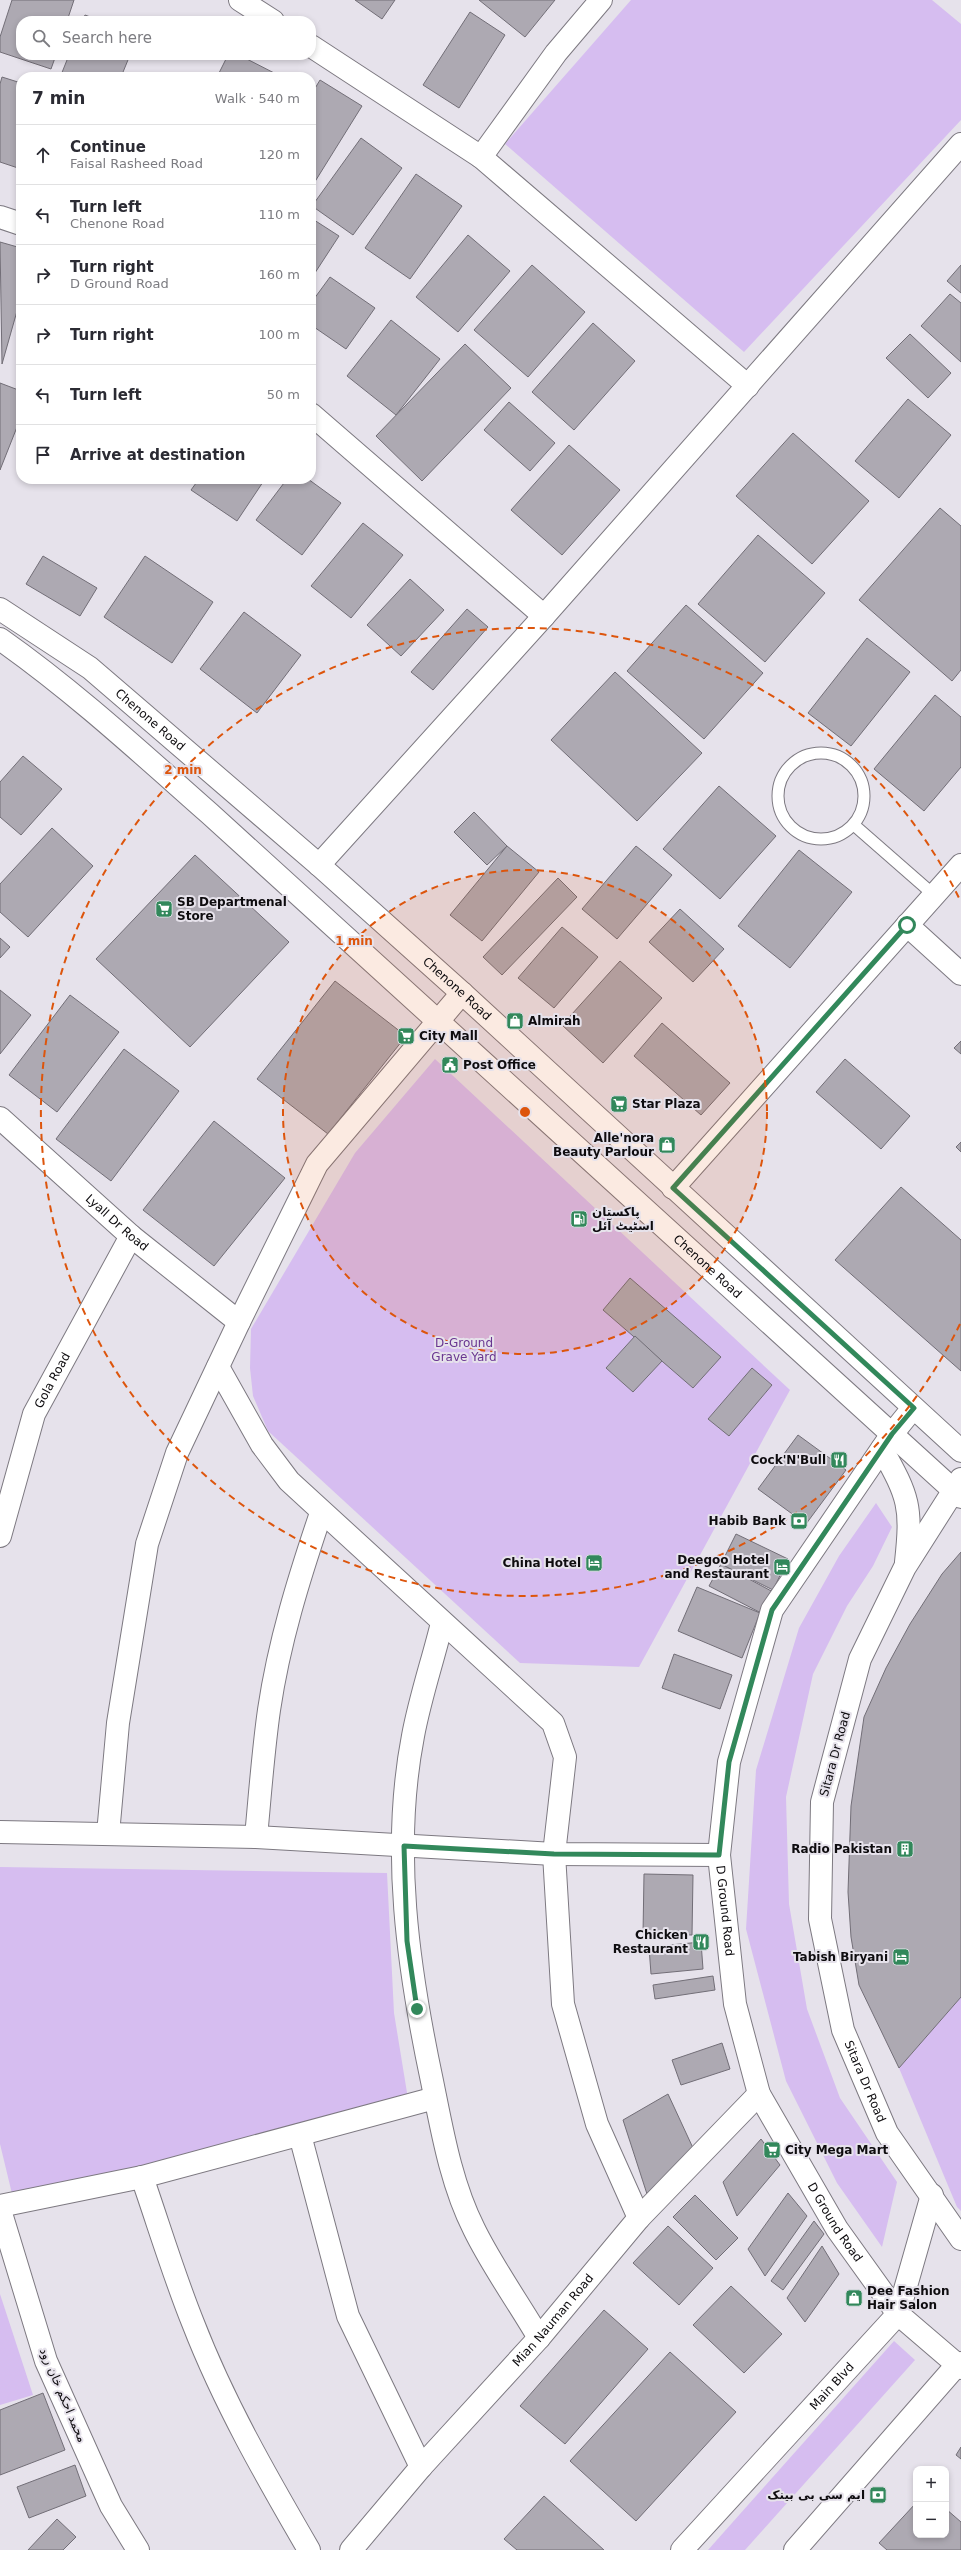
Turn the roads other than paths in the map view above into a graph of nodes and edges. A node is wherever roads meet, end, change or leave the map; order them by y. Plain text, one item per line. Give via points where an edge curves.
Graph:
1 (240, 0) edge
2 (601, 0) edge
3 (265, 16) edge
4 (316, 49) edge
5 (961, 144) edge
6 (481, 157) junction
7 (0, 217) edge
8 (16, 222) edge
9 (748, 386) junction
10 (316, 418) edge
11 (0, 609) edge
12 (544, 616) junction
13 (0, 639) edge
14 (854, 825) junction
15 (319, 865) junction
16 (961, 865) edge
17 (934, 895) junction
18 (907, 925) junction
19 (961, 974) edge
20 (462, 993) junction
21 (438, 1021) junction
22 (0, 1118) edge
23 (673, 1188) junction
24 (131, 1236) junction
25 (238, 1322) junction
26 (218, 1367) junction
27 (914, 1408) junction
28 (887, 1441) junction
29 (961, 1451) edge
30 (958, 1489) edge
31 (321, 1513) junction
32 (0, 1533) edge
33 (905, 1567) junction
34 (442, 1623) junction
35 (0, 1832) edge
36 (108, 1834) junction
37 (256, 1837) junction
38 (404, 1846) junction
39 (554, 1854) junction
40 (719, 1855) junction
41 (759, 2094) junction
42 (435, 2098) junction
43 (300, 2135) junction
44 (142, 2177) junction
45 (932, 2195) junction
46 (0, 2206) edge
47 (0, 2210) edge
48 (639, 2218) junction
49 (961, 2239) edge
50 (898, 2314) junction
51 (539, 2338) junction
52 (959, 2366) edge
53 (421, 2467) junction
54 (138, 2550) edge
55 (309, 2550) edge
56 (351, 2550) edge
57 (682, 2550) edge
58 (795, 2550) edge

1 - 3 street
2 - 6 street via 556,53
4 - 6 street
5 - 9 street
6 - 9 street
7 - 8 street
9 - 12 street
10 - 12 street
11 - 15 street, Chenone Road via 90,668
12 - 15 street
13 - 21 street, Chenone Road via 30,660 122,736
14 - 14 lane via 835,837 824,839 813,838 792,828 785,820 778,799 779,788 789,768 797,760 818,753 840,758 850,764 862,782 864,794 864,805
14 - 17 lane
15 - 20 street, Chenone Road
16 - 17 street
17 - 18 street
18 - 19 street
18 - 23 street
20 - 21 street
20 - 23 street, Chenone Road
21 - 25 street via 317,1164
21 - 28 street, Chenone Road
22 - 24 street, Lyall Dr Road
23 - 27 street, Chenone Road
24 - 25 street, Lyall Dr Road
24 - 32 street, Gola Road via 34,1414
25 - 26 street
26 - 31 street via 262,1446 289,1481
26 - 36 street via 178,1453 147,1544 118,1724
27 - 28 street, D Ground Road
27 - 29 street, Chenone Road
28 - 30 street, Chenone Road
28 - 33 street via 909,1505 910,1526
28 - 40 street, D Ground Road via 772,1610 729,1762
30 - 33 street, Sitara Dr Road
31 - 34 street
31 - 37 street via 296,1586 281,1646 269,1709
33 - 45 street, Sitara Dr Road via 860,1659 822,1802 820,1919 843,2030 887,2133
34 - 38 street via 413,1735
34 - 39 street via 553,1723 565,1757
35 - 36 street
36 - 37 street
37 - 38 street
38 - 39 street
38 - 42 street via 407,1941 417,2009
39 - 40 street
39 - 48 street via 563,2004 597,2124
40 - 41 street, D Ground Road via 735,2004
41 - 48 street, Mian Nauman Road
41 - 50 street, D Ground Road via 837,2229
42 - 43 street
42 - 51 street via 452,2169 473,2228
43 - 44 street
43 - 53 street via 348,2316
44 - 46 street
44 - 55 street via 192,2323 253,2454
45 - 49 street, Sitara Dr Road
45 - 50 street, Main Blvd
47 - 54 street, محمد احكم خان رود via 46,2361 111,2506
48 - 51 street, Mian Nauman Road
50 - 52 street, D Ground Road
50 - 57 street, Main Blvd
51 - 53 street, Mian Nauman Road
52 - 58 street
53 - 56 street, Mian Nauman Road

